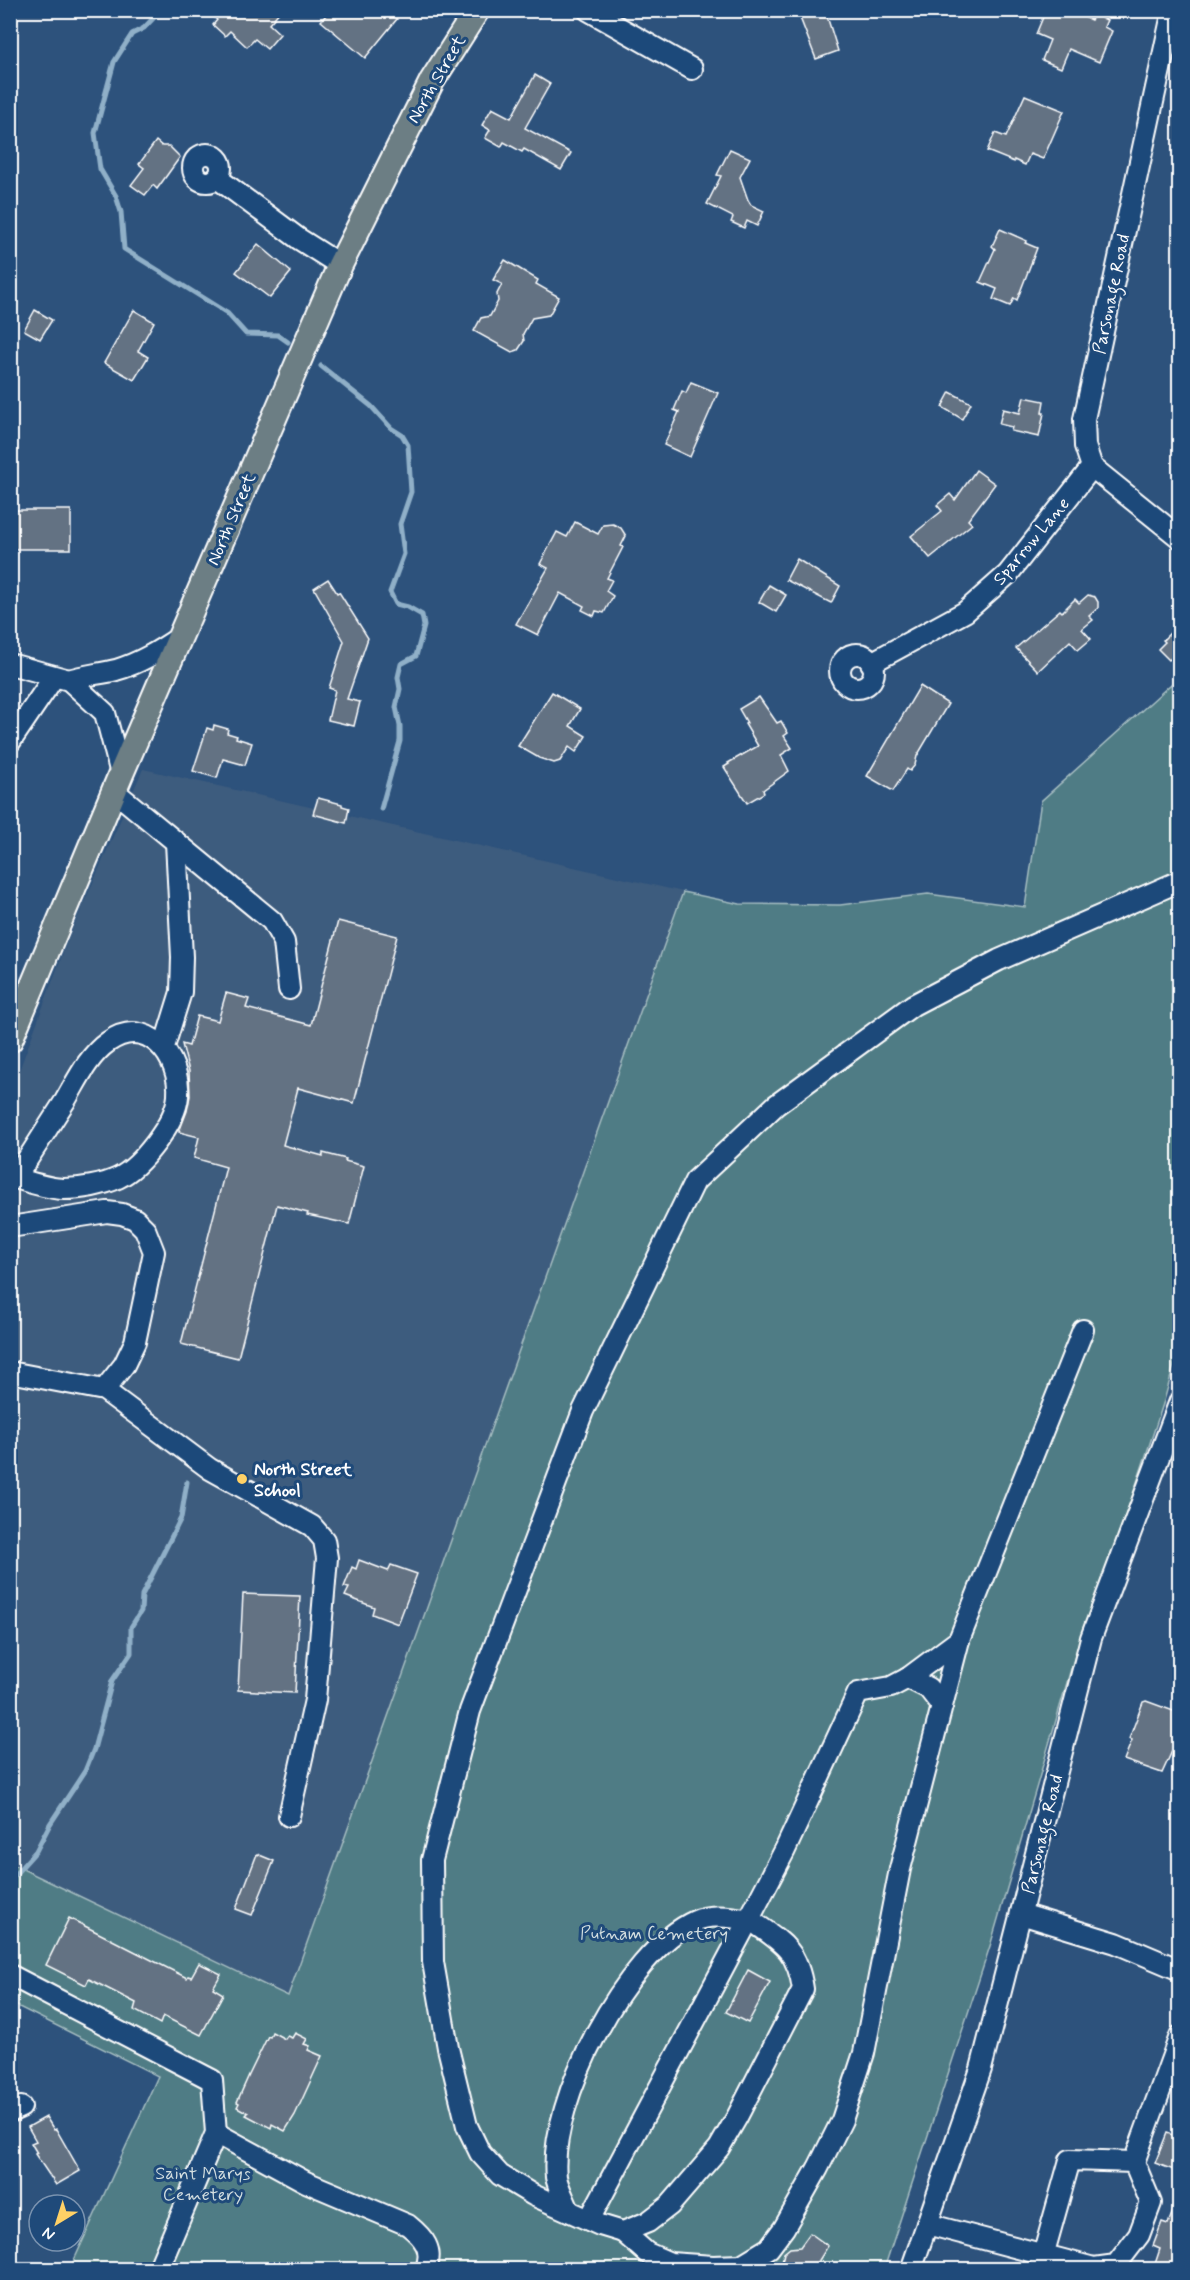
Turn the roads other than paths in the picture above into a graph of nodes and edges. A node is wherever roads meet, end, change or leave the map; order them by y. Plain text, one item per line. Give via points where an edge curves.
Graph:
1 (477, 10) edge
2 (588, 10) edge
3 (1173, 10) edge
4 (692, 69) dead end
5 (217, 178) dead end
6 (340, 265) junction
7 (1092, 467) junction
8 (1179, 538) edge
9 (180, 637) junction
10 (871, 663) dead end
11 (10, 664) edge
12 (61, 678) junction
13 (10, 742) edge
14 (117, 782) junction
15 (176, 842) junction
16 (1179, 881) edge
17 (289, 989) dead end
18 (10, 1040) edge
19 (164, 1047) junction
20 (13, 1177) edge
21 (10, 1227) edge
22 (1083, 1330) dead end
23 (10, 1372) edge
24 (104, 1390) junction
25 (1179, 1401) edge
26 (959, 1640) junction
27 (908, 1678) junction
28 (942, 1706) junction
29 (289, 1816) dead end
30 (1021, 1914) junction
31 (749, 1919) junction
32 (1179, 1970) edge
33 (10, 1975) edge
34 (1179, 2036) edge
35 (216, 2133) junction
36 (1134, 2162) junction
37 (569, 2211) junction
38 (589, 2220) junction
39 (927, 2224) junction
40 (623, 2232) junction
41 (646, 2261) edge
42 (1040, 2262) edge
43 (756, 2263) edge
44 (158, 2270) edge
45 (425, 2270) edge
46 (911, 2270) edge

1 - 6 main road, North Street via 432,81
2 - 4 street
3 - 7 street, Parsonage Road via 1084,419 1084,446
5 - 6 street
6 - 9 main road, North Street
7 - 8 street
7 - 10 street, Sparrow Lane via 1008,574 965,612
9 - 12 street via 149,658 114,670
9 - 14 main road, North Street
11 - 12 street
12 - 13 street
12 - 14 street via 105,713
14 - 15 street
14 - 18 main road, North Street
15 - 17 street via 272,921 284,942
15 - 19 street via 181,992
16 - 37 street via 999,960 913,1005 776,1105 695,1181 583,1411 470,1711 432,1860 434,1962 448,2048 467,2126 480,2153 500,2175
19 - 20 street via 145,1034 129,1032 108,1042 91,1059
19 - 20 street via 174,1064 179,1097 164,1134 147,1155 119,1178 90,1186 62,1189
21 - 24 street via 107,1212 135,1219 145,1229 154,1252 135,1342 124,1365
22 - 26 street
23 - 24 street
24 - 29 street via 210,1469 312,1526 324,1540 327,1558 315,1700
25 - 30 street, Parsonage Road via 1091,1638
26 - 27 street
26 - 28 street
27 - 28 street via 928,1688
27 - 31 street via 891,1687 858,1693
28 - 43 street via 900,1869 864,2053 842,2120 784,2228
30 - 32 street via 1116,1943
30 - 39 street, Parsonage Road via 981,2069
31 - 37 street via 712,1916 695,1921 646,1959 616,1999 592,2039 563,2117 556,2178
31 - 38 street
31 - 40 street via 791,1953 800,1968 803,1989 719,2148 670,2205 648,2222
33 - 35 street via 212,2080
34 - 36 street
35 - 44 street
35 - 45 street via 306,2182 408,2226 428,2246
36 - 42 street via 1070,2160
36 - 42 street via 1151,2203 1139,2235 1116,2265 1094,2268
37 - 38 street
38 - 40 street
39 - 42 street
39 - 46 street, Parsonage Road
40 - 41 street
41 - 43 street via 713,2266

